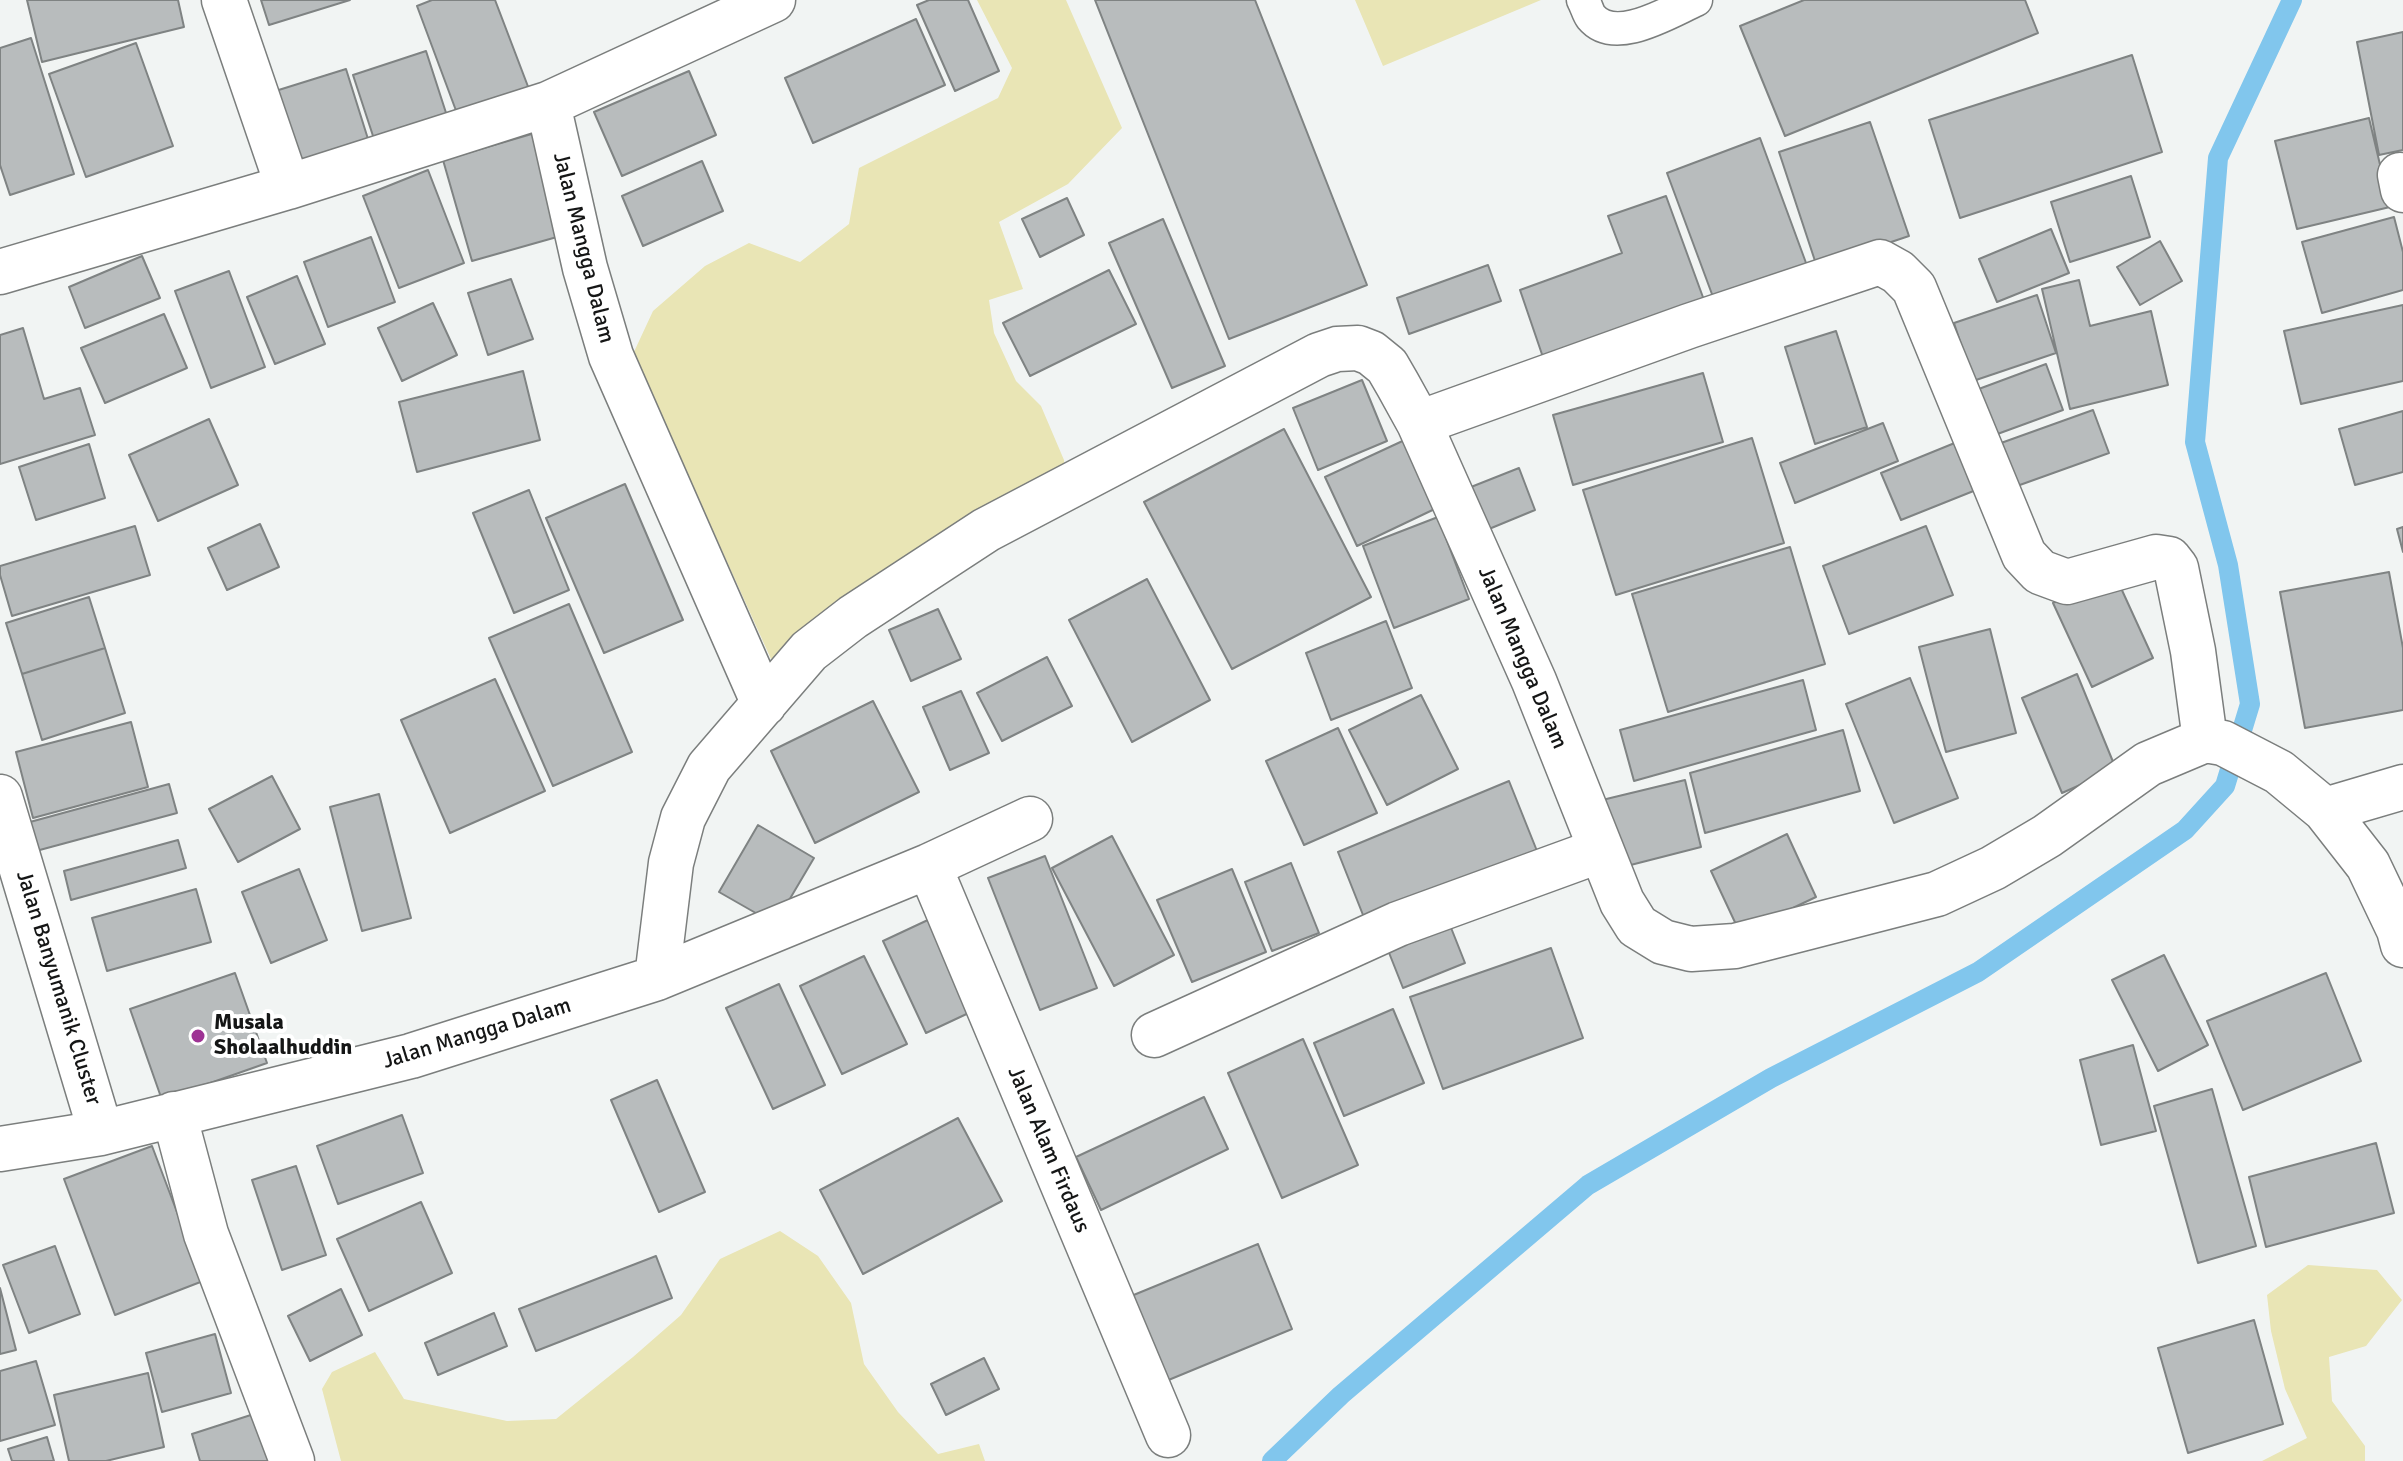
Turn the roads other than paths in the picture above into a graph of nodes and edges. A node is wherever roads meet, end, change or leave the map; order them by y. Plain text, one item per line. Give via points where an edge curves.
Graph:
1 (224, 0) edge
2 (773, 0) edge
3 (1583, 0) edge
4 (1696, 0) edge
5 (548, 104) junction
6 (288, 187) junction
7 (0, 272) edge
8 (1419, 423) junction
9 (764, 704) junction
10 (2214, 742) junction
11 (2403, 787) edge
12 (0, 797) edge
13 (2325, 810) junction
14 (1030, 819) dead end
15 (1601, 850) junction
16 (929, 866) junction
17 (2403, 945) edge
18 (657, 978) junction
19 (1154, 1035) dead end
20 (174, 1114) junction
21 (101, 1133) junction
22 (0, 1149) edge
23 (1168, 1435) dead end
24 (292, 1461) edge

1 - 6 street
2 - 5 street
3 - 4 lane via 1590,17 1624,31
5 - 6 street
5 - 9 street, Jalan Mangga Dalam via 611,356
6 - 7 street
8 - 9 street, Jalan Mangga Dalam via 1387,366 1371,353 1358,348 1319,355 986,530 809,651
8 - 10 street via 1880,262 1914,288 2024,555 2040,572 2067,582 2156,557 2169,559 2176,568
8 - 15 street, Jalan Mangga Dalam via 1534,681
9 - 18 street, Jalan Mangga Dalam via 709,767 683,818 671,863
10 - 13 street via 2279,772
10 - 15 street, Jalan Mangga Dalam via 2148,764 2047,836 1937,894 1735,946 1691,949 1663,942 1637,926
11 - 13 street
12 - 21 street, Jalan Banyumanik Cluster
13 - 17 street via 2368,865
14 - 16 street
15 - 19 street via 1398,924
16 - 18 street
16 - 23 street, Jalan Alam Firdaus
18 - 20 street, Jalan Mangga Dalam via 411,1056
20 - 21 street, Jalan Mangga Dalam
20 - 24 street via 206,1234
21 - 22 street, Jalan Mangga Dalam

